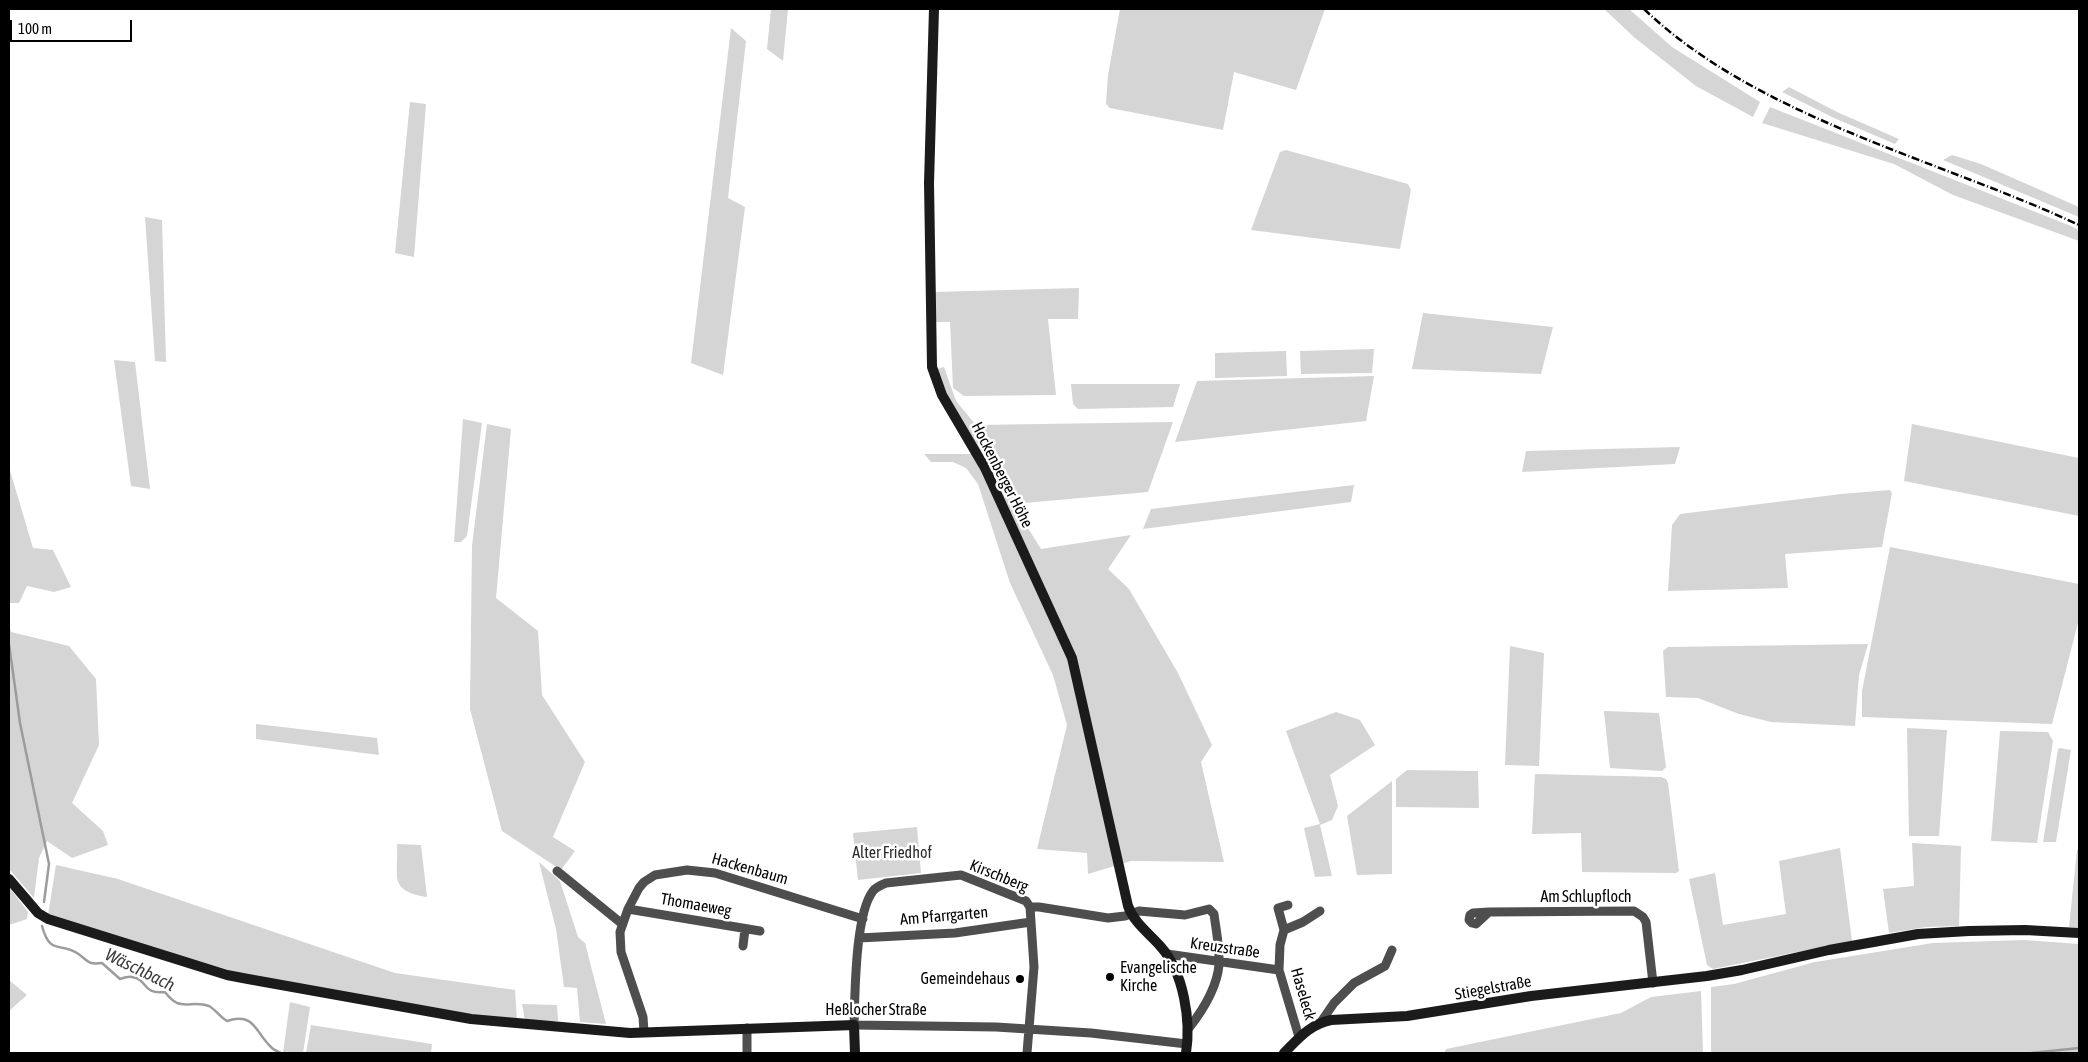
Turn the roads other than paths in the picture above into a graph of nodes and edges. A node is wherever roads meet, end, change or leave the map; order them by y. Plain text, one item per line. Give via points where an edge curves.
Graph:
1 (934, 9) edge
2 (557, 871) dead end
3 (9, 879) edge
4 (1288, 905) dead end
5 (1030, 907) junction
6 (628, 909) junction
7 (1320, 911) dead end
8 (1489, 912) dead end
9 (1130, 913) junction
10 (863, 919) junction
11 (1030, 922) junction
12 (621, 923) junction
13 (745, 929) junction
14 (1284, 930) junction
15 (760, 931) dead end
16 (2079, 933) edge
17 (860, 938) junction
18 (743, 946) dead end
19 (1392, 950) dead end
20 (1167, 954) junction
21 (1219, 962) junction
22 (1279, 970) junction
23 (1653, 983) junction
24 (1321, 1022) junction
25 (854, 1025) junction
26 (747, 1028) junction
27 (1189, 1028) junction
28 (1029, 1029) junction
29 (644, 1032) junction
30 (1299, 1037) junction
31 (1186, 1049) edge
32 (747, 1053) edge
33 (855, 1053) edge
34 (1027, 1053) edge
35 (1284, 1053) edge

1 - 9 street, Hockenberger Höhe via 929,183 932,367 942,395 985,468 1072,658
2 - 12 street
3 - 29 street, Heßlocher Straße via 38,913 48,919 227,975 471,1019
4 - 14 street, Haseleck via 1278,908
5 - 9 street, Kirschberg via 1096,917
5 - 10 street, Kirschberg via 1026,901 968,877 954,875 880,886 871,893
5 - 11 street
6 - 10 street, Hackenbaum via 639,888 649,878 664,872 686,870 715,873
6 - 12 street, Hackenbaum
6 - 13 street, Thomaeweg
7 - 14 street
8 - 23 street, Am Schlupfloch via 1639,913 1646,922
9 - 20 street
9 - 21 street, Kirschberg via 1185,915 1212,911
10 - 17 street, Kirschberg
11 - 17 street, Am Pfarrgarten via 955,933
11 - 28 street via 1034,967
12 - 29 street, Hackenbaum via 621,952 643,1017
13 - 15 street, Thomaeweg
13 - 18 street
14 - 22 street, Haseleck
16 - 23 street, Stiegelstraße via 1969,930 1918,934 1718,974
17 - 25 street, Kirschberg
19 - 24 street via 1385,966 1354,983
20 - 21 street, Kreuzstraße
20 - 27 street via 1180,985
21 - 22 street, Kreuzstraße
21 - 27 street via 1214,985
22 - 30 street, Haseleck
23 - 24 street, Stiegelstraße via 1540,995 1407,1016
24 - 30 street
25 - 26 street, Heßlocher Straße
25 - 28 street, Heßlocher Straße
25 - 33 street
26 - 29 street, Heßlocher Straße
26 - 32 street
27 - 31 street
28 - 31 street, Heßlocher Straße via 1091,1033
28 - 34 street
30 - 35 street

